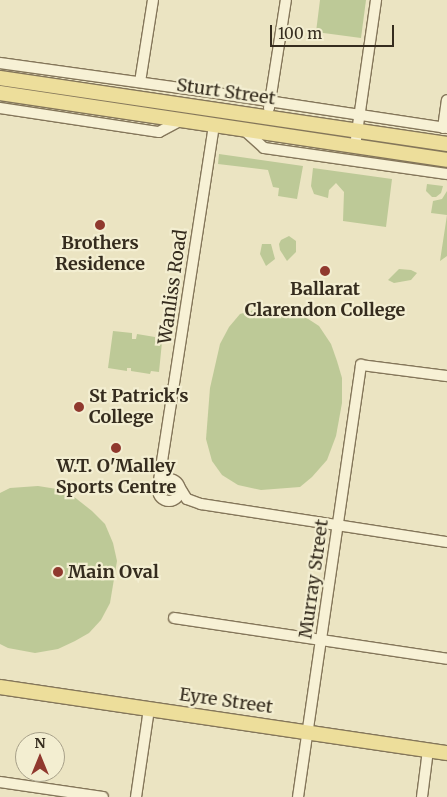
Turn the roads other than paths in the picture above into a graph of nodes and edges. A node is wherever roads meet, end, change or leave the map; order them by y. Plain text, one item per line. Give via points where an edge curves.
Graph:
1 (153, 0) edge
2 (286, 0) edge
3 (376, 0) edge
4 (0, 63) edge
5 (0, 78) edge
6 (140, 82) junction
7 (0, 93) edge
8 (447, 100) edge
9 (270, 102) junction
10 (0, 108) edge
11 (360, 114) junction
12 (268, 118) junction
13 (182, 120) junction
14 (214, 125) junction
15 (445, 128) edge
16 (243, 129) junction
17 (358, 130) junction
18 (447, 144) edge
19 (355, 146) junction
20 (447, 160) edge
21 (447, 174) edge
22 (447, 376) edge
23 (164, 453) junction
24 (178, 484) junction
25 (158, 487) junction
26 (170, 501) junction
27 (201, 504) junction
28 (338, 524) junction
29 (447, 542) edge
30 (174, 618) dead end
31 (322, 640) junction
32 (447, 659) edge
33 (0, 687) edge
34 (149, 709) junction
35 (308, 732) junction
36 (428, 750) junction
37 (447, 753) edge
38 (0, 782) edge
39 (103, 797) edge
40 (136, 797) edge
41 (298, 797) edge
42 (422, 797) edge

1 - 6 street
2 - 9 street
3 - 11 street
4 - 6 street, Sturt Street
5 - 12 main road, Sturt Street
6 - 9 street, Sturt Street
7 - 13 main road, Sturt Street
8 - 15 street
9 - 11 street, Sturt Street
9 - 12 street
10 - 13 street, Sturt Street via 159,132
11 - 15 street, Sturt Street
11 - 17 street
12 - 17 main road, Sturt Street
13 - 14 main road, Sturt Street
14 - 16 main road, Sturt Street
14 - 23 street, Wanliss Road
16 - 19 main road, Sturt Street
16 - 21 street, Sturt Street via 264,148
17 - 18 main road, Sturt Street
17 - 19 street
19 - 20 main road, Sturt Street
22 - 28 street, Murray Street via 361,364
23 - 24 street, Wanliss Road via 166,468
23 - 25 street, Wanliss Road
24 - 25 street via 164,479
24 - 26 street via 179,496
24 - 27 street via 187,499
25 - 26 street via 161,497
26 - 27 street
27 - 28 street
28 - 29 street
28 - 31 street, Murray Street
30 - 31 street
31 - 32 street
31 - 35 street, Murray Street
33 - 34 main road, Eyre Street
34 - 35 main road, Eyre Street
34 - 40 street
35 - 36 main road, Eyre Street
35 - 41 street, Murray Street
36 - 37 main road, Eyre Street
36 - 42 street
38 - 39 street

